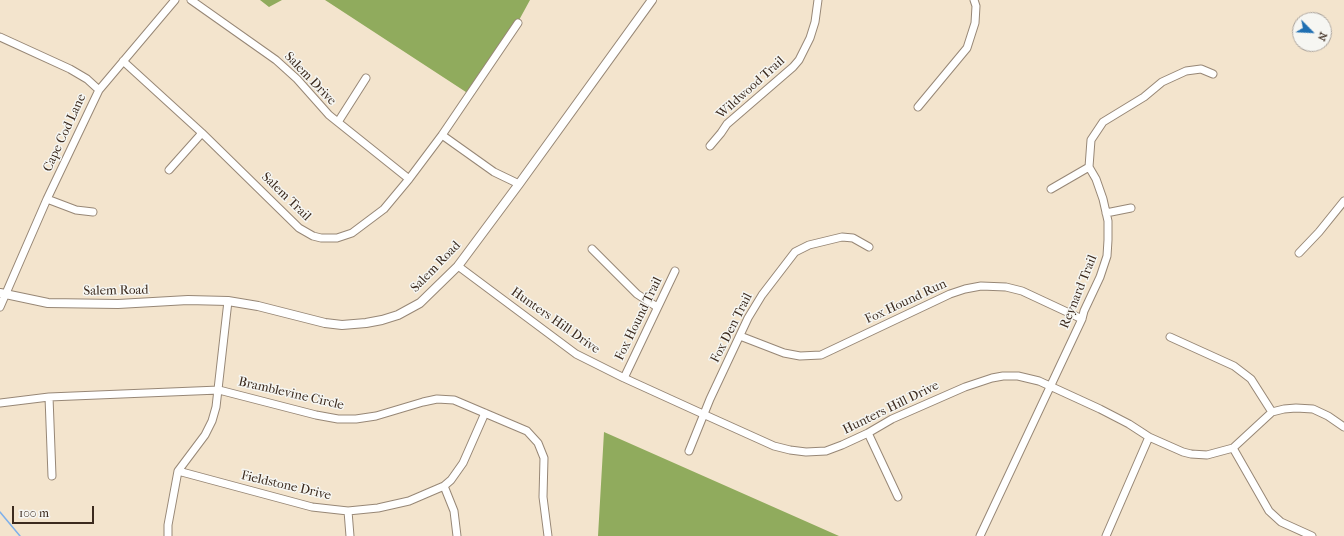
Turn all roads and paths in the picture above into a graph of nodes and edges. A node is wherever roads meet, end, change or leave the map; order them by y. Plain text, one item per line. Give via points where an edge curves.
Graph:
1 (175, 0) edge
2 (191, 0) edge
3 (652, 0) edge
4 (818, 0) edge
5 (974, 0) edge
6 (518, 23) dead end
7 (0, 37) edge
8 (123, 61) junction
9 (1213, 74) dead end
10 (366, 78) dead end
11 (99, 90) junction
12 (918, 107) dead end
13 (338, 122) junction
14 (202, 133) junction
15 (442, 135) junction
16 (710, 146) dead end
17 (1089, 166) junction
18 (169, 170) dead end
19 (409, 179) junction
20 (519, 184) junction
21 (1051, 189) dead end
22 (48, 199) junction
23 (1344, 200) edge
24 (1131, 208) dead end
25 (93, 212) dead end
26 (1106, 213) junction
27 (868, 248) dead end
28 (592, 250) dead end
29 (1299, 253) dead end
30 (458, 266) junction
31 (675, 271) dead end
32 (3, 294) edge
33 (228, 301) junction
34 (0, 307) edge
35 (657, 307) junction
36 (1082, 319) junction
37 (740, 336) junction
38 (1170, 337) dead end
39 (624, 378) junction
40 (1051, 387) junction
41 (219, 390) junction
42 (49, 397) junction
43 (0, 404) edge
44 (1272, 412) junction
45 (485, 413) junction
46 (703, 414) junction
47 (1344, 427) edge
48 (868, 433) junction
49 (1149, 437) junction
50 (1233, 448) junction
51 (689, 451) dead end
52 (178, 471) junction
53 (52, 476) dead end
54 (444, 486) junction
55 (898, 497) dead end
56 (348, 511) junction
57 (168, 536) edge
58 (350, 536) edge
59 (457, 536) edge
60 (548, 536) edge
61 (980, 536) edge
62 (1106, 536) edge
63 (1312, 536) edge

1 - 8 street, Cape Cod Lane
2 - 13 street, Salem Drive via 287,69
3 - 20 street, Salem Road
4 - 16 street, Wildwood Trail via 810,38 799,60 727,124
5 - 12 street via 975,22 967,48
6 - 15 street, Salem Trail
7 - 11 street via 70,69
8 - 11 street, Cape Cod Lane
8 - 14 street, Salem Trail
9 - 17 street, Reynard Trail via 1201,69 1186,71 1162,82 1144,97 1103,122 1091,140
10 - 13 street
11 - 22 street, Cape Cod Lane
13 - 19 street, Salem Drive
14 - 18 street
14 - 19 street, Salem Trail via 299,228 321,238 337,238 352,233 384,209
15 - 19 street, Salem Trail
15 - 20 street via 494,172
17 - 21 street
17 - 26 street, Reynard Trail via 1096,179
20 - 30 street, Salem Road
22 - 25 street via 76,210
22 - 32 street, Cape Cod Lane
23 - 29 street
24 - 26 street
26 - 36 street, Reynard Trail via 1107,256
27 - 37 street, Fox Den Trail via 852,238 842,237 809,245 795,252 762,295
28 - 35 street via 637,294
30 - 33 street, Salem Road via 416,305 398,315 366,324 325,323
30 - 39 street, Hunters Hill Drive via 576,354
31 - 35 street, Fox Hound Trail
32 - 33 street, Salem Road via 48,303
32 - 34 street, Cape Cod Lane
33 - 41 street, Bramblevine Circle
35 - 39 street, Fox Hound Trail
36 - 37 street, Fox Hound Run via 1022,291 986,286 954,293 821,355 788,354
36 - 40 street, Reynard Trail
37 - 46 street, Fox Den Trail
38 - 44 street via 1234,366 1252,379
39 - 46 street, Hunters Hill Drive
40 - 48 street, Hunters Hill Drive via 1018,376 992,378 892,419
40 - 49 street, Hunters Hill Drive via 1100,409
40 - 61 street, Reynard Trail
41 - 42 street, Bramblevine Circle
41 - 45 street, Bramblevine Circle via 338,419 356,420 376,416 438,399 454,400
41 - 52 street, Bramblevine Circle via 212,421 205,435
42 - 43 street, Bramblevine Circle
42 - 53 street
44 - 47 street via 1296,408 1312,409
44 - 50 street, Hunters Hill Drive
45 - 54 street, Fieldstone Drive via 463,463 452,480
45 - 60 street, Bramblevine Circle via 527,431 538,442 544,458 543,497
46 - 48 street, Hunters Hill Drive via 774,446 798,451 826,451
46 - 51 street, Fox Den Trail
48 - 55 street
49 - 50 street, Hunters Hill Drive via 1191,454 1207,455
49 - 62 street
50 - 63 street via 1270,511 1281,522
52 - 56 street, Fieldstone Drive via 312,507
52 - 57 street, Bramblevine Circle
54 - 56 street, Fieldstone Drive via 409,500 378,508
54 - 59 street via 454,511
56 - 58 street

